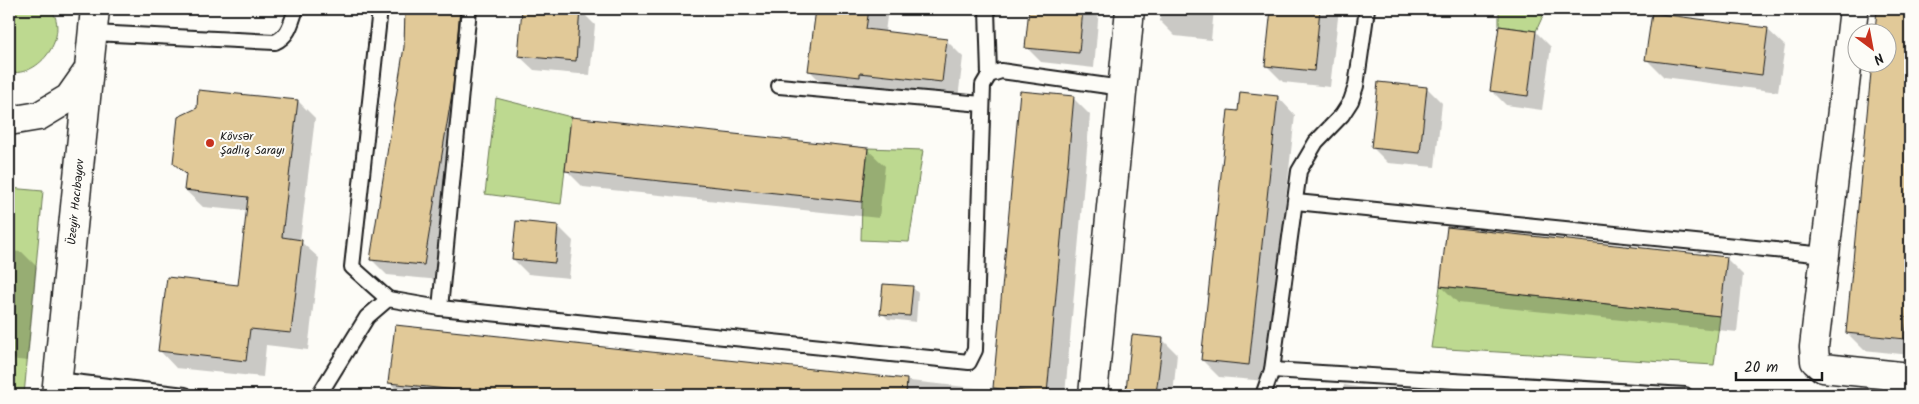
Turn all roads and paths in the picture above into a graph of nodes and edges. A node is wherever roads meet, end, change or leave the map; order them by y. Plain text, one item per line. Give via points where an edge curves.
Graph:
1 (296, 9) edge
2 (380, 9) edge
3 (469, 9) edge
4 (988, 9) edge
5 (1130, 9) edge
6 (1367, 9) edge
7 (1854, 9) edge
8 (94, 21) edge
9 (89, 70) junction
10 (989, 75) junction
11 (779, 86) dead end
12 (1122, 88) junction
13 (982, 104) junction
14 (9, 121) edge
15 (1296, 202) junction
16 (1825, 255) junction
17 (388, 299) junction
18 (440, 308) junction
19 (1272, 370) junction
20 (1896, 383) edge
21 (57, 388) edge
22 (185, 395) edge
23 (319, 395) edge
24 (1093, 395) edge
25 (1263, 395) edge
26 (1685, 395) edge

1 - 8 lane via 288,32 275,42
2 - 17 lane via 352,266
3 - 18 lane
4 - 10 lane
5 - 12 street
6 - 15 lane via 1351,101 1306,157 1299,171
7 - 16 street
8 - 9 street, Üzeyir Hacıbəyov
9 - 14 street via 69,98 39,116
9 - 21 street, Üzeyir Hacıbəyov
10 - 12 lane via 1001,71
10 - 13 lane via 983,85
11 - 13 lane
12 - 24 street
13 - 18 lane via 975,350 969,362
15 - 16 lane
15 - 19 lane
16 - 20 street via 1814,361 1823,368
17 - 18 lane
17 - 23 lane via 367,317
19 - 25 lane
19 - 26 lane
21 - 22 lane

